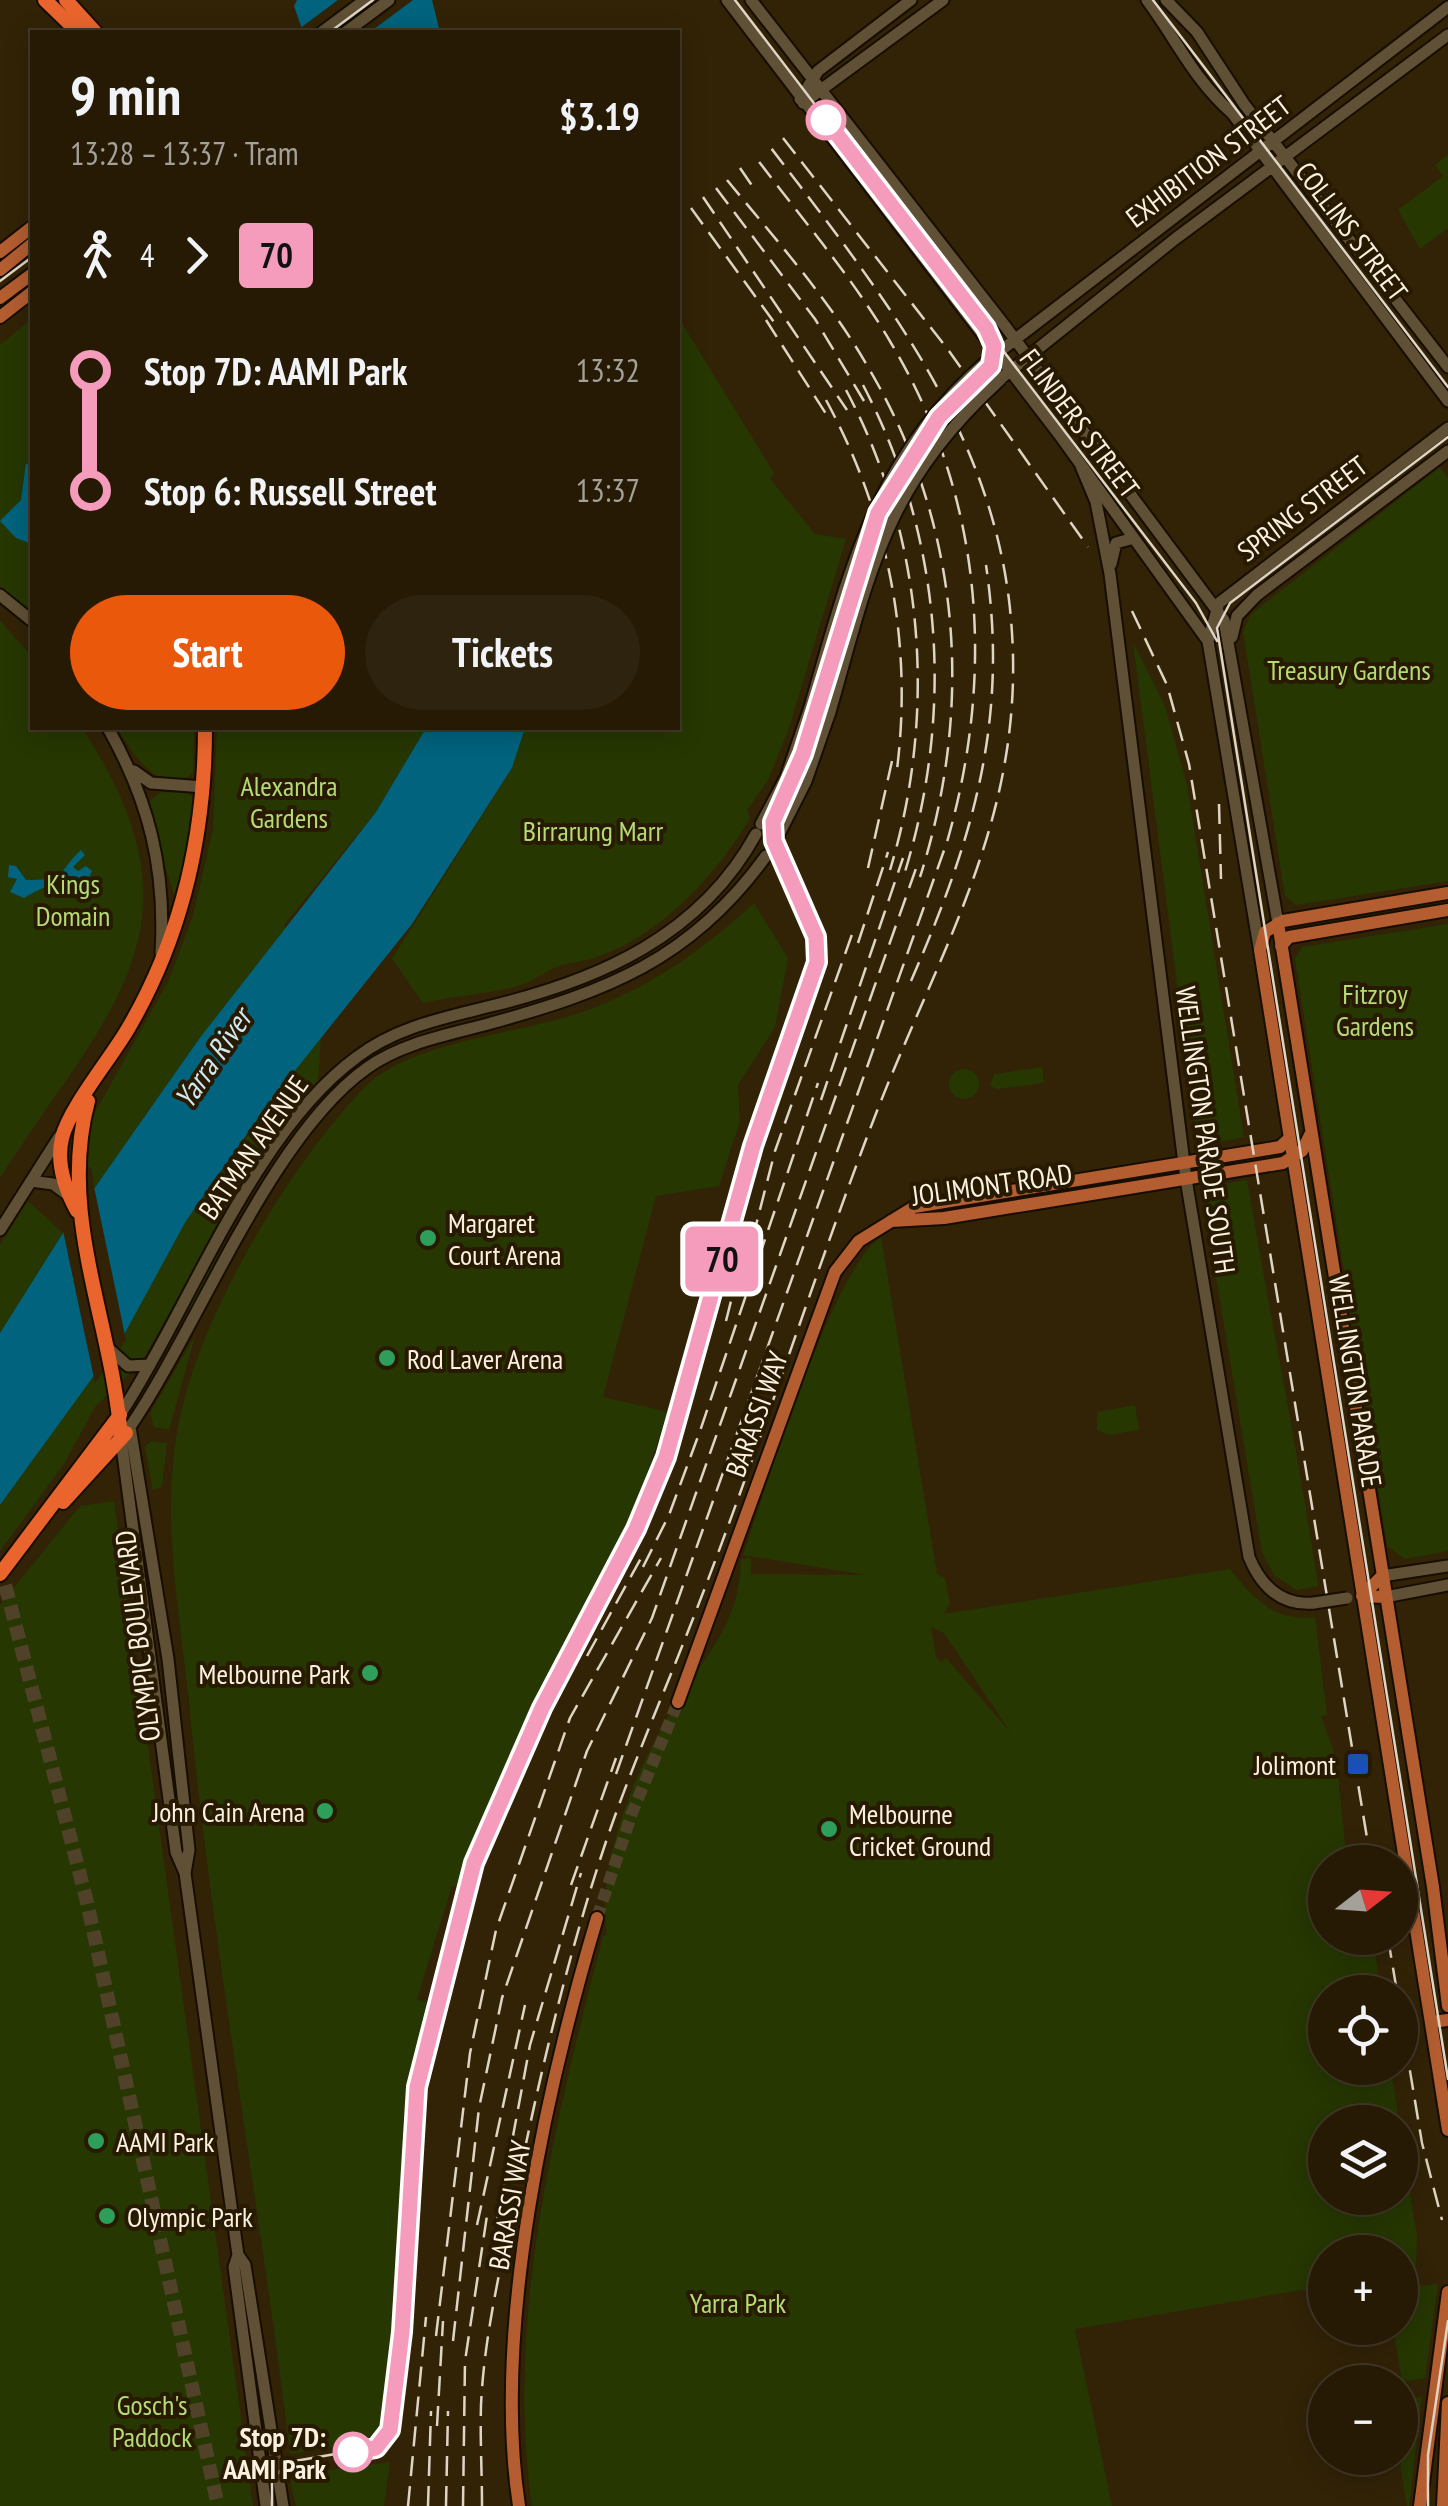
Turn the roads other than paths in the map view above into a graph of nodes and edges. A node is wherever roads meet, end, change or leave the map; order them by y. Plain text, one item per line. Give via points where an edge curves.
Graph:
1 (45, 0) edge
2 (66, 0) edge
3 (365, 0) edge
4 (389, 0) edge
5 (727, 0) edge
6 (750, 0) edge
7 (943, 0) edge
8 (1147, 0) edge
9 (1166, 0) edge
10 (906, 4) edge
11 (1448, 7) edge
12 (912, 23) junction
13 (76, 30) edge
14 (94, 30) edge
15 (325, 30) edge
16 (349, 30) edge
17 (1448, 35) edge
18 (828, 63) junction
19 (840, 78) junction
20 (811, 80) junction
21 (820, 92) junction
22 (801, 101) junction
23 (1274, 142) junction
24 (1262, 152) junction
25 (1286, 158) junction
26 (1273, 168) junction
27 (1192, 205) junction
28 (1202, 219) junction
29 (1166, 226) junction
30 (30, 229) edge
31 (1176, 239) junction
32 (30, 246) edge
33 (0, 252) edge
34 (0, 270) edge
35 (30, 276) edge
36 (1090, 283) junction
37 (30, 294) edge
38 (0, 298) edge
39 (1100, 298) junction
40 (0, 317) edge
41 (1015, 340) junction
42 (1024, 356) junction
43 (992, 357) junction
44 (1448, 367) edge
45 (1005, 374) junction
46 (1447, 400) edge
47 (1448, 428) edge
48 (1448, 450) edge
49 (1081, 466) junction
50 (1134, 538) junction
51 (1110, 574) junction
52 (0, 595) edge
53 (1216, 606) junction
54 (30, 619) edge
55 (1208, 641) junction
56 (1232, 656) junction
57 (109, 730) edge
58 (205, 730) edge
59 (127, 765) junction
60 (163, 785) junction
61 (204, 787) junction
62 (144, 812) junction
63 (737, 864) junction
64 (749, 880) junction
65 (1448, 893) edge
66 (1448, 910) edge
67 (1278, 923) junction
68 (1282, 946) junction
69 (1260, 951) junction
70 (160, 962) junction
71 (390, 1036) junction
72 (397, 1051) junction
73 (90, 1090) junction
74 (68, 1120) junction
75 (1310, 1130) junction
76 (1290, 1138) junction
77 (1293, 1158) junction
78 (1184, 1163) junction
79 (1186, 1179) junction
80 (31, 1182) junction
81 (979, 1196) junction
82 (74, 1201) junction
83 (982, 1212) junction
84 (892, 1221) junction
85 (0, 1230) edge
86 (174, 1318) junction
87 (195, 1318) junction
88 (150, 1364) junction
89 (116, 1366) junction
90 (122, 1418) junction
91 (146, 1509) junction
92 (131, 1518) junction
93 (44, 1519) junction
94 (1448, 1566) edge
95 (0, 1574) edge
96 (1382, 1576) junction
97 (1448, 1586) edge
98 (1354, 1597) junction
99 (1385, 1597) junction
100 (153, 1678) junction
101 (170, 1678) junction
102 (678, 1702) tunnel mouth
103 (173, 1722) junction
104 (158, 1724) junction
105 (1400, 1845) edge
106 (185, 1873) junction
107 (1434, 1902) junction
108 (1418, 1905) edge
109 (597, 1918) tunnel mouth
110 (1436, 1920) junction
111 (1418, 1923) edge
112 (1418, 1946) edge
113 (1448, 2006) edge
114 (1448, 2020) edge
115 (1432, 2022) junction
116 (1448, 2130) edge
117 (238, 2256) junction
118 (1448, 2292) edge
119 (1441, 2384) edge
120 (1448, 2404) edge
121 (284, 2503) edge
122 (269, 2506) edge
123 (518, 2506) edge
124 (1420, 2506) edge
125 (1443, 2506) edge

1 - 13 highway
2 - 14 highway
3 - 15 street
4 - 16 street
5 - 22 street, FLINDERS STREET
6 - 20 street, FLINDERS STREET
7 - 12 street
8 - 24 street, COLLINS STREET via 1204,86
9 - 23 street, COLLINS STREET via 1197,32
10 - 12 street
10 - 18 street
11 - 23 street, EXHIBITION STREET
12 - 19 street
17 - 25 street, EXHIBITION STREET
18 - 19 street
18 - 20 street
19 - 21 street
20 - 21 street, FLINDERS STREET
20 - 22 street
21 - 22 street
21 - 41 street, FLINDERS STREET
22 - 43 street, FLINDERS STREET
23 - 24 street, EXHIBITION STREET
23 - 25 street, COLLINS STREET
24 - 26 street, COLLINS STREET
24 - 27 street, EXHIBITION STREET
25 - 26 street, EXHIBITION STREET
25 - 44 street, COLLINS STREET
26 - 28 street, EXHIBITION STREET
26 - 46 street, COLLINS STREET
27 - 28 street
27 - 29 street, EXHIBITION STREET
28 - 31 street, EXHIBITION STREET
29 - 31 street
29 - 36 street, EXHIBITION STREET
30 - 33 main road
31 - 39 street, EXHIBITION STREET
32 - 34 main road
35 - 38 main road
36 - 39 street
36 - 41 street, EXHIBITION STREET
37 - 40 main road
39 - 42 street, EXHIBITION STREET
41 - 42 street, FLINDERS STREET
41 - 43 street, EXHIBITION STREET
42 - 45 street, EXHIBITION STREET
42 - 53 street, FLINDERS STREET
43 - 45 street, FLINDERS STREET
43 - 63 street, BATMAN AVENUE, bridge via 928,421 874,506 786,777
45 - 49 street, FLINDERS STREET
45 - 64 street, BATMAN AVENUE, bridge via 937,446 891,516 806,781
47 - 53 street, SPRING STREET
48 - 56 street, SPRING STREET via 1243,607 1233,625
49 - 50 street, FLINDERS STREET
49 - 51 street, WELLINGTON PARADE SOUTH via 1096,502
50 - 51 street via 1116,543
50 - 55 street, FLINDERS STREET
51 - 78 street, WELLINGTON PARADE SOUTH
52 - 54 street
53 - 55 street
53 - 56 street, WELLINGTON PARADE
55 - 69 street, WELLINGTON PARADE
56 - 67 street, WELLINGTON PARADE
57 - 59 street
58 - 61 highway
59 - 60 street via 141,779
59 - 62 street
60 - 61 street
60 - 62 street via 148,795
61 - 70 highway via 190,878
62 - 70 street via 164,885
63 - 64 street
63 - 71 street, BATMAN AVENUE via 680,924 623,963 556,990
64 - 72 street, BATMAN AVENUE via 688,940 613,985
65 - 67 main road
66 - 68 main road via 1289,937
67 - 68 main road, WELLINGTON PARADE
67 - 69 main road via 1265,932
68 - 75 main road, WELLINGTON PARADE
69 - 76 main road, WELLINGTON PARADE
70 - 73 highway
71 - 72 street
71 - 86 street, BATMAN AVENUE via 338,1072 292,1126
72 - 87 street, BATMAN AVENUE via 353,1079 317,1118 226,1257
73 - 74 highway
73 - 82 highway, OLYMPIC BOULEVARD via 77,1143
74 - 80 street
74 - 82 highway, OLYMPIC BOULEVARD via 60,1156
75 - 77 main road
75 - 96 main road, WELLINGTON PARADE
76 - 77 main road, WELLINGTON PARADE
76 - 78 main road, JOLIMONT ROAD via 1280,1147
77 - 79 main road, JOLIMONT ROAD
77 - 98 main road, WELLINGTON PARADE
78 - 79 street, WELLINGTON PARADE SOUTH
78 - 81 main road, JOLIMONT ROAD
79 - 83 main road, JOLIMONT ROAD
79 - 98 street, WELLINGTON PARADE SOUTH, bridge via 1249,1557 1274,1594 1298,1604
80 - 82 street via 53,1184
80 - 85 street
81 - 83 main road
81 - 84 main road, JOLIMONT ROAD via 914,1206
82 - 89 highway, OLYMPIC BOULEVARD
83 - 84 main road, JOLIMONT ROAD
84 - 102 main road, BARASSI WAY via 852,1247 835,1272
86 - 87 street
86 - 88 street, BATMAN AVENUE
87 - 90 street, BATMAN AVENUE
88 - 89 street
88 - 90 street, BATMAN AVENUE
89 - 90 highway, OLYMPIC BOULEVARD
90 - 91 street, OLYMPIC BOULEVARD
90 - 92 street, OLYMPIC BOULEVARD
90 - 93 highway, BATMAN AVENUE
90 - 93 highway, BATMAN AVENUE
91 - 92 street
91 - 101 street, OLYMPIC BOULEVARD
92 - 100 street, OLYMPIC BOULEVARD
93 - 95 highway, BATMAN AVENUE
94 - 96 street
96 - 98 main road
96 - 99 main road, WELLINGTON PARADE
97 - 99 street
98 - 99 main road
98 - 105 main road, WELLINGTON PARADE
99 - 107 main road, WELLINGTON PARADE
100 - 101 street
100 - 104 street, OLYMPIC BOULEVARD
101 - 103 street, OLYMPIC BOULEVARD
103 - 104 street
103 - 106 street, OLYMPIC BOULEVARD
104 - 106 street, OLYMPIC BOULEVARD via 176,1852
106 - 117 street, OLYMPIC BOULEVARD
107 - 108 main road
107 - 110 main road, WELLINGTON PARADE
109 - 123 main road, BARASSI WAY via 566,2027 523,2265 510,2434
110 - 111 main road
110 - 113 main road, WELLINGTON PARADE
112 - 115 main road, WELLINGTON PARADE
114 - 115 main road
115 - 116 main road, WELLINGTON PARADE
117 - 121 street, OLYMPIC BOULEVARD via 245,2265
117 - 122 street, OLYMPIC BOULEVARD via 234,2267
118 - 119 main road
119 - 124 main road
120 - 125 main road

